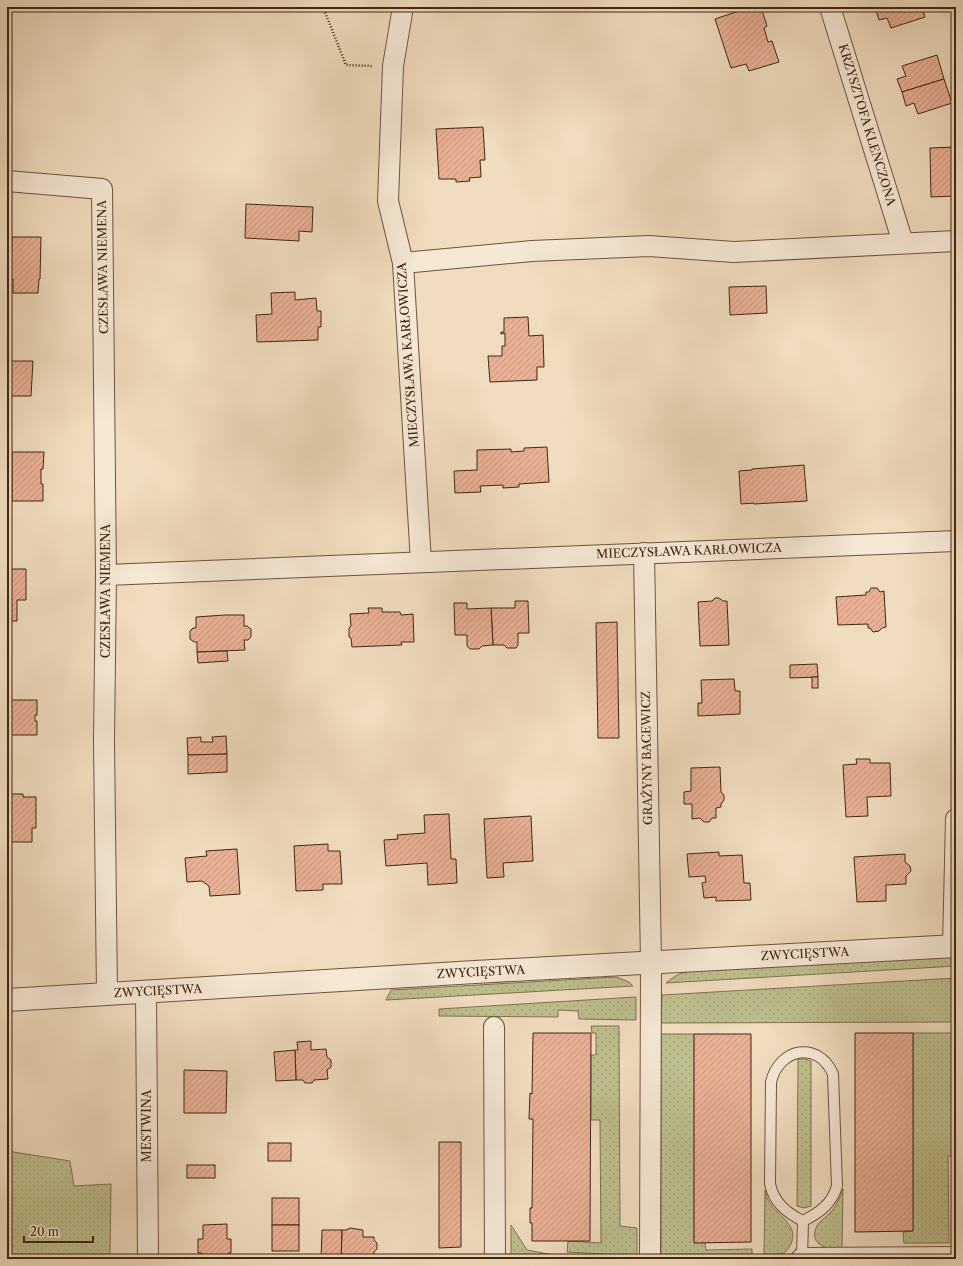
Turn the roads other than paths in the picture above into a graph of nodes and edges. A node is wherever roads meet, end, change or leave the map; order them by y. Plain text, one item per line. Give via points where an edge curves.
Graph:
1 (403, 7) edge
2 (830, 7) edge
3 (7, 181) edge
4 (956, 241) edge
5 (903, 243) junction
6 (403, 263) junction
7 (956, 541) edge
8 (644, 553) junction
9 (421, 562) junction
10 (106, 575) junction
11 (956, 819) edge
12 (955, 946) edge
13 (651, 963) junction
14 (146, 992) junction
15 (107, 994) junction
16 (7, 1000) edge
17 (494, 1027) dead end
18 (803, 1221) junction
19 (956, 1257) edge
20 (802, 1258) edge
21 (148, 1259) edge
22 (495, 1259) edge
23 (650, 1259) edge

1 - 6 street, MIECZYSŁAWA KARŁOWICZA via 393,66 388,201
2 - 5 street, KRZYSZTOFA KLENCZONA
3 - 10 street, CZESŁAWA NIEMENA via 102,189
4 - 5 street
5 - 6 street via 734,252 649,246 532,251
6 - 9 street, MIECZYSŁAWA KARŁOWICZA
7 - 8 street, MIECZYSŁAWA KARŁOWICZA
8 - 9 street, MIECZYSŁAWA KARŁOWICZA
8 - 13 street, GRAŻYNY BACEWICZ
9 - 10 street, MIECZYSŁAWA KARŁOWICZA
10 - 15 street, CZESŁAWA NIEMENA via 104,741
11 - 12 street
12 - 13 street, ZWYCIĘSTWA
13 - 14 street, ZWYCIĘSTWA
13 - 23 street, GRAŻYNY BACEWICZ
14 - 15 street, ZWYCIĘSTWA
14 - 21 street, MESTWINA
15 - 16 street, ZWYCIĘSTWA
17 - 22 street
18 - 18 lane via 782,1207 772,1193 770,1184 771,1082 780,1063 788,1056 799,1052 817,1056 827,1064 833,1074 837,1186 832,1200
18 - 20 lane
19 - 20 street

